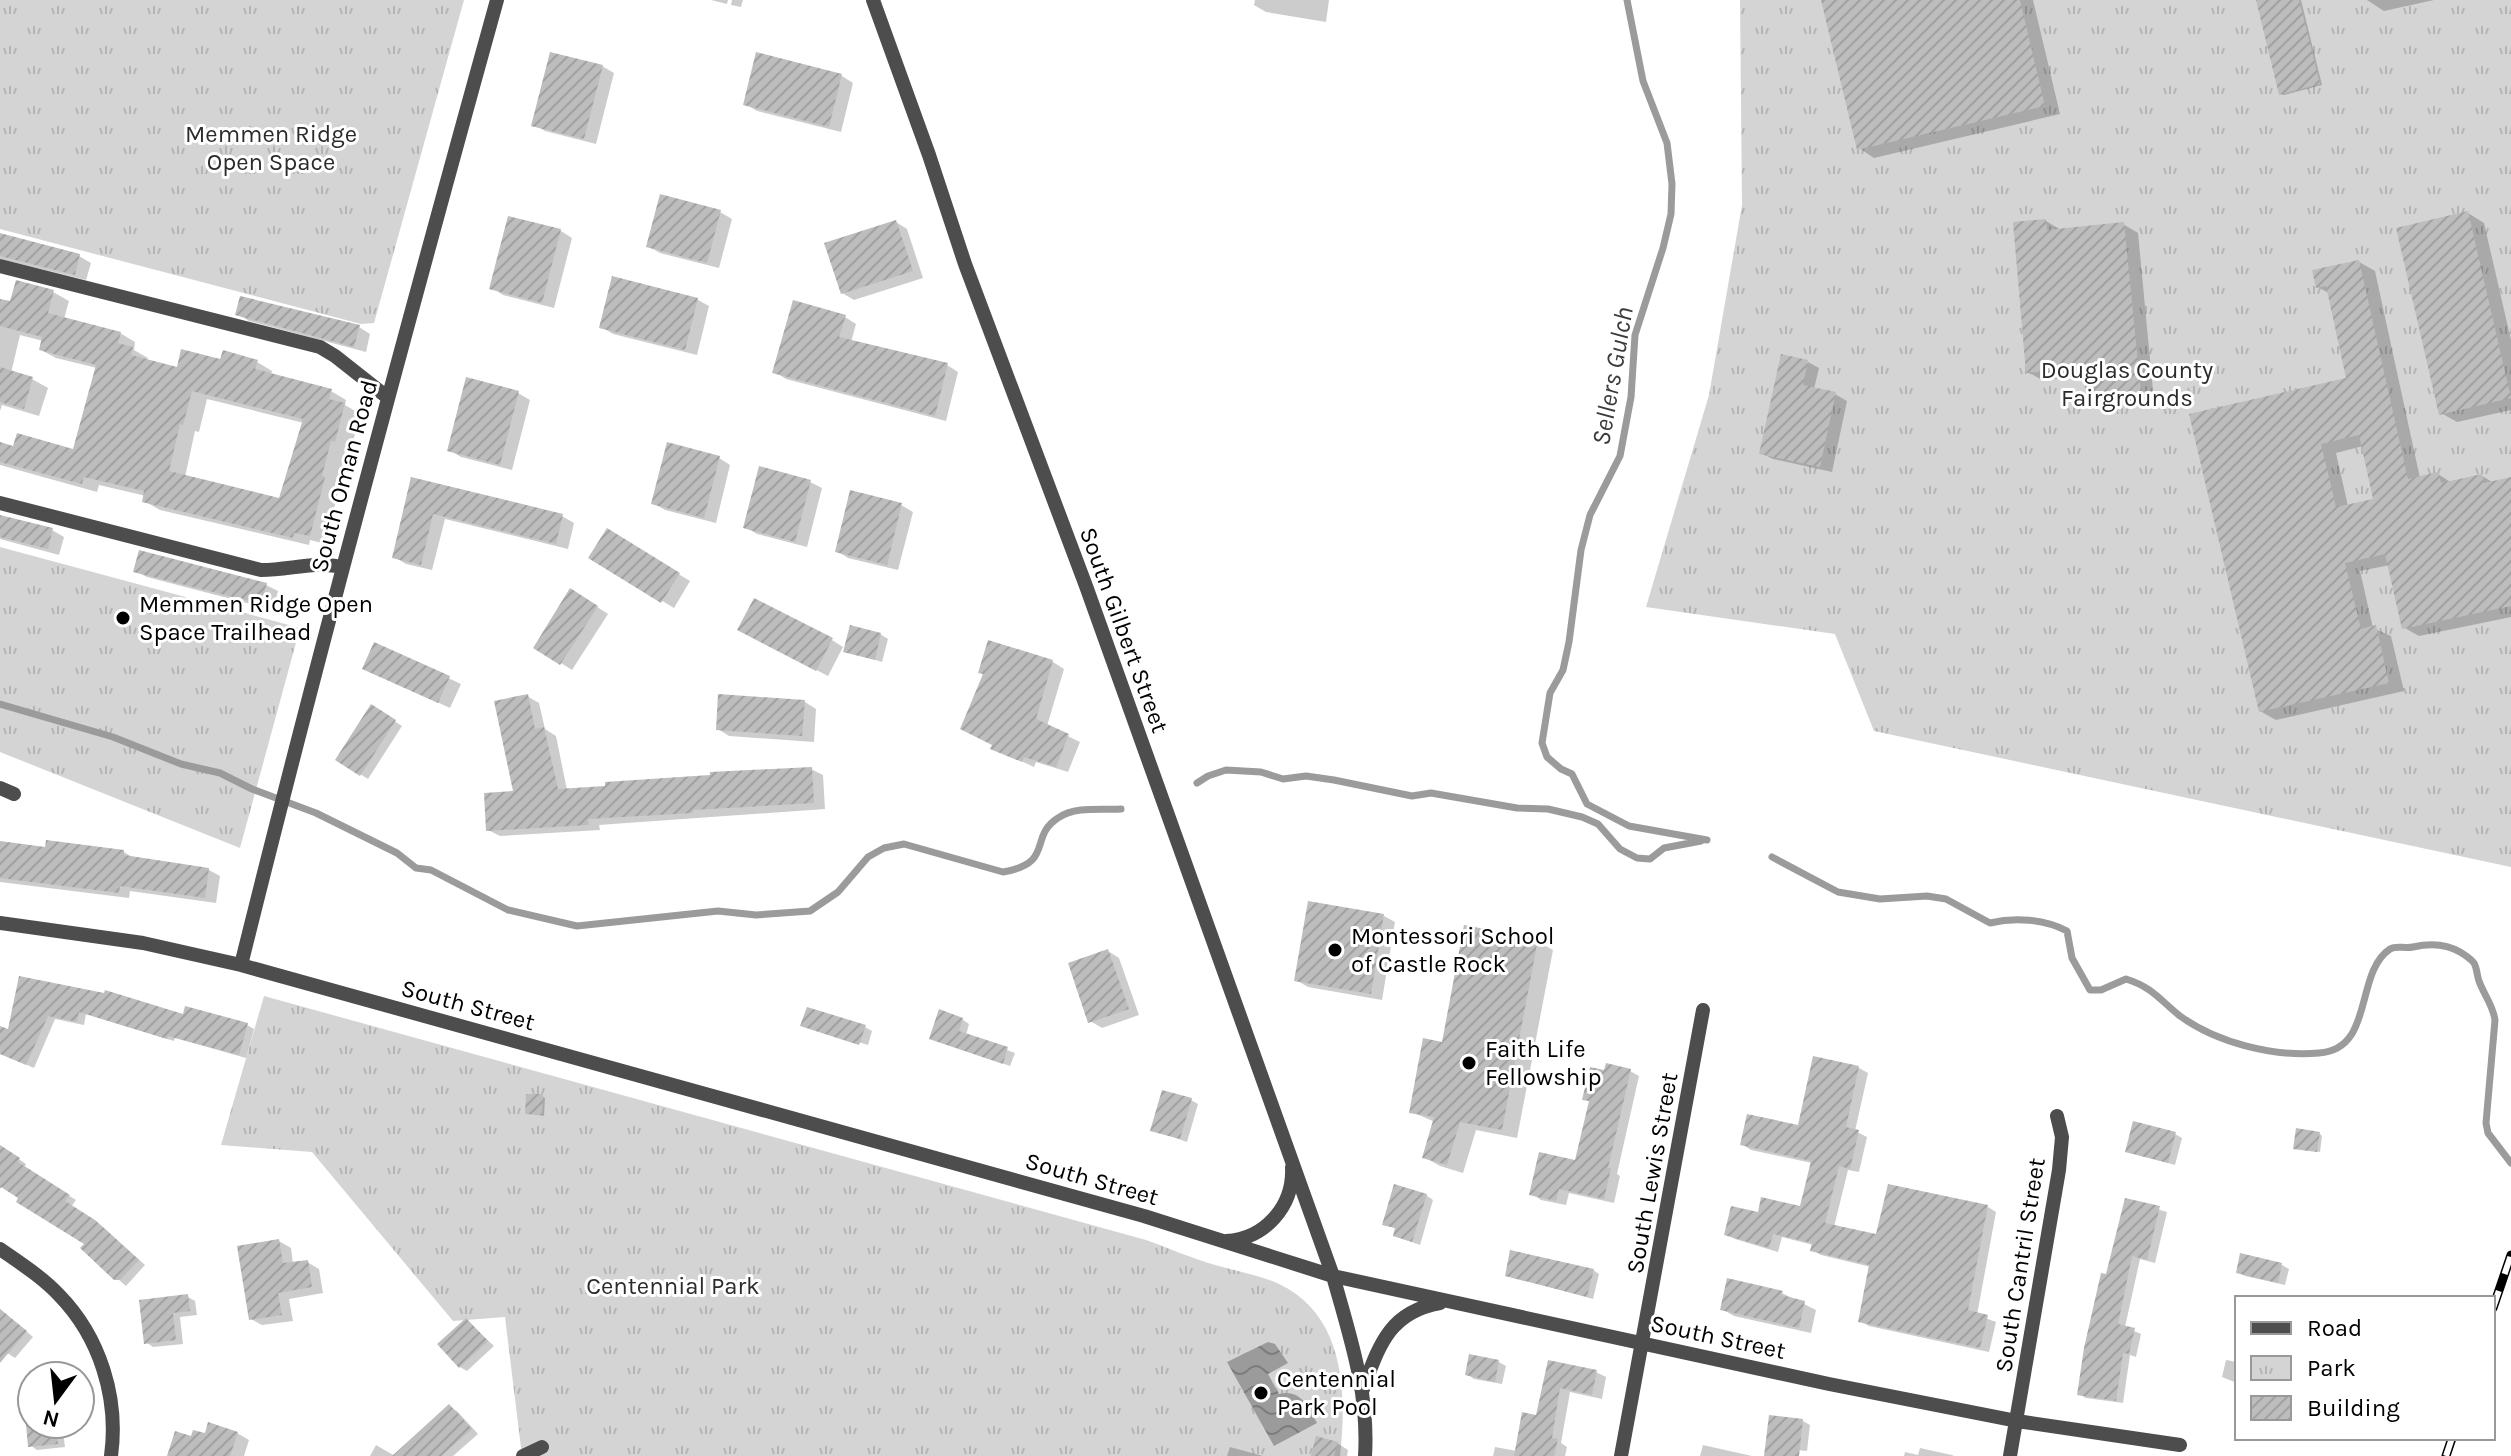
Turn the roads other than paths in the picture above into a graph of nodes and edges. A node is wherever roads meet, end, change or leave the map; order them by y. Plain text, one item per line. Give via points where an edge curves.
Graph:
1 (497, 0) edge
2 (873, 0) edge
3 (0, 266) edge
4 (387, 397) junction
5 (0, 503) edge
6 (343, 567) junction
7 (0, 923) edge
8 (241, 965) junction
9 (1703, 1010) dead end
10 (2057, 1116) dead end
11 (1291, 1156) junction
12 (1222, 1242) junction
13 (0, 1249) edge
14 (1333, 1276) junction
15 (1447, 1302) junction
16 (1644, 1344) junction
17 (1363, 1389) junction
18 (2017, 1421) junction
19 (2180, 1445) dead end
20 (542, 1447) dead end
21 (111, 1456) edge
22 (523, 1456) edge
23 (1365, 1456) edge
24 (1621, 1456) edge
25 (2010, 1456) edge

1 - 4 street, South Oman Road
2 - 11 street, South Gilbert Street
3 - 4 street via 320,347
4 - 6 street, South Oman Road
5 - 6 street via 261,570 323,563
6 - 8 street, South Oman Road
7 - 8 street, South Street via 143,943
8 - 12 street, South Street via 1131,1212
9 - 16 street, South Lewis Street
10 - 18 street, South Cantril Street via 2060,1161
11 - 12 street via 1287,1198 1273,1221 1247,1238
11 - 14 street, South Gilbert Street
12 - 14 street, South Street
13 - 21 street via 60,1296 90,1338 110,1398
14 - 15 street, South Street
14 - 17 street, South Gilbert Street
15 - 16 street, South Street
15 - 17 street via 1419,1307 1398,1321 1381,1345
16 - 18 street, South Street
16 - 24 street, South Lewis Street
17 - 23 street
18 - 19 street, South Street
18 - 25 street, South Cantril Street
20 - 22 street

